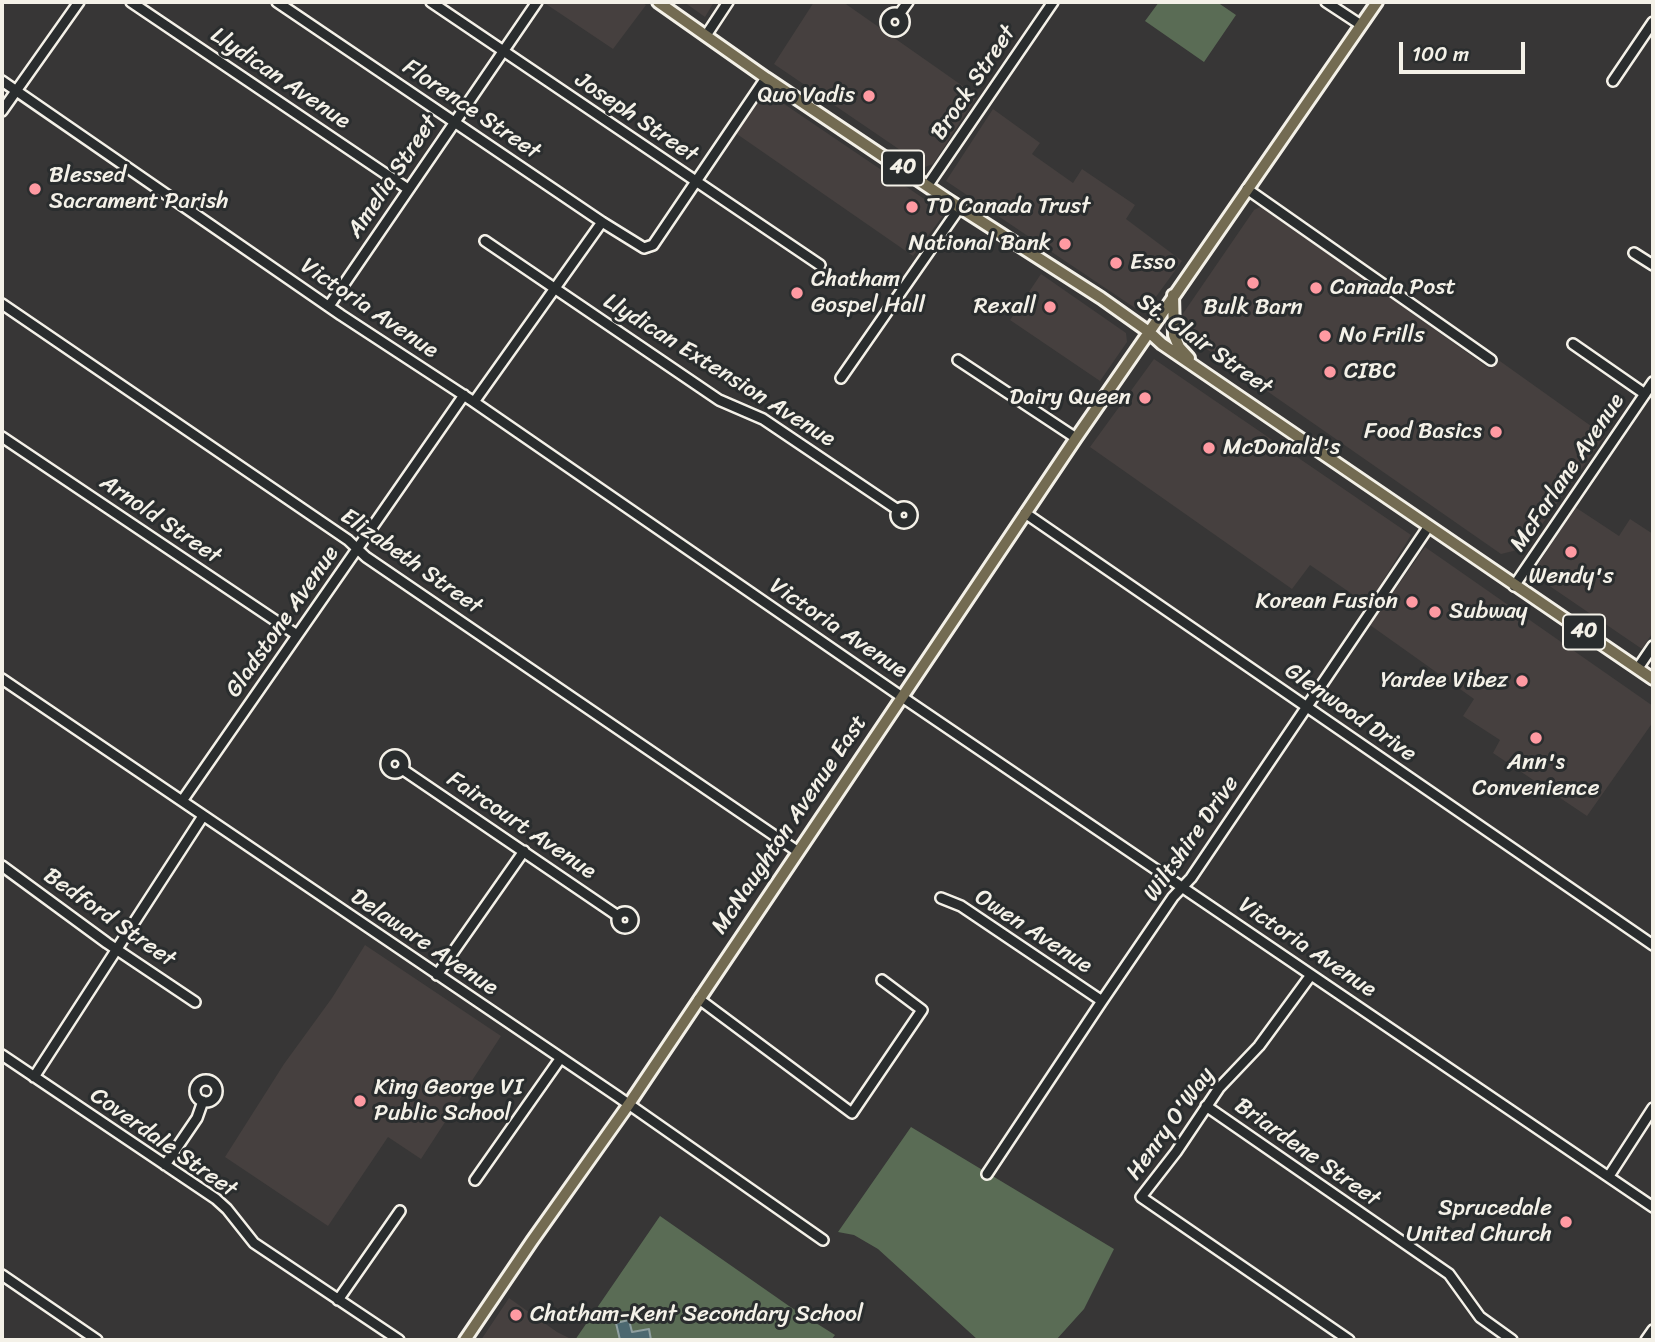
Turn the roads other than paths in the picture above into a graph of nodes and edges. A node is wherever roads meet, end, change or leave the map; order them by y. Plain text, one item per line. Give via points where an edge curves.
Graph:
1 (79, 2) edge
2 (131, 2) edge
3 (278, 2) edge
4 (431, 2) edge
5 (537, 2) edge
6 (658, 2) edge
7 (729, 2) edge
8 (908, 2) edge
9 (1053, 2) edge
10 (1326, 2) edge
11 (1377, 2) edge
12 (900, 13) dead end
13 (1653, 22) edge
14 (1361, 26) junction
15 (707, 34) junction
16 (504, 51) junction
17 (766, 78) junction
18 (2, 80) edge
19 (1613, 81) dead end
20 (16, 90) junction
21 (2, 111) edge
22 (454, 121) junction
23 (696, 182) junction
24 (928, 185) junction
25 (408, 189) junction
26 (1247, 189) junction
27 (960, 207) junction
28 (602, 222) junction
29 (485, 241) dead end
30 (1634, 253) dead end
31 (820, 265) dead end
32 (1653, 265) edge
33 (554, 289) junction
34 (1173, 295) junction
35 (2, 304) edge
36 (329, 306) junction
37 (1149, 332) junction
38 (1573, 344) dead end
39 (958, 360) dead end
40 (1491, 360) dead end
41 (1198, 368) junction
42 (841, 378) dead end
43 (1653, 382) edge
44 (1645, 394) junction
45 (464, 396) junction
46 (474, 402) junction
47 (2, 437) edge
48 (1076, 438) junction
49 (898, 510) dead end
50 (1025, 513) junction
51 (1429, 526) junction
52 (357, 549) junction
53 (1514, 586) junction
54 (297, 635) junction
55 (1653, 646) edge
56 (1637, 668) junction
57 (1653, 679) edge
58 (2, 680) edge
59 (902, 696) junction
60 (1306, 706) junction
61 (402, 769) dead end
62 (182, 802) junction
63 (203, 816) junction
64 (524, 851) junction
65 (797, 851) junction
66 (2, 866) edge
67 (1183, 886) junction
68 (941, 898) dead end
69 (618, 916) dead end
70 (1653, 945) edge
71 (116, 948) junction
72 (437, 975) junction
73 (1311, 975) junction
74 (883, 980) dead end
75 (699, 999) junction
76 (1102, 1001) junction
77 (195, 1002) dead end
78 (2, 1055) edge
79 (560, 1059) junction
80 (34, 1077) junction
81 (203, 1101) dead end
82 (629, 1104) junction
83 (1206, 1106) junction
84 (1653, 1108) edge
85 (165, 1165) junction
86 (987, 1174) dead end
87 (1609, 1176) junction
88 (475, 1180) dead end
89 (1653, 1207) edge
90 (400, 1211) dead end
91 (823, 1240) dead end
92 (2, 1275) edge
93 (338, 1300) junction
94 (1653, 1330) edge
95 (97, 1340) edge
96 (398, 1340) edge
97 (465, 1340) edge
98 (1349, 1340) edge
99 (1512, 1340) edge
100 (1646, 1340) edge

1 - 20 street
2 - 25 street, Llydican Avenue
3 - 22 street, Florence Street
4 - 16 street, Joseph Street
5 - 16 street, Amelia Street
6 - 15 main road, St. Clair Street / 40
7 - 15 street
8 - 12 street
9 - 24 street, Brock Street
10 - 14 street
11 - 14 main road, McNaughton Avenue East
13 - 19 street
14 - 26 main road, McNaughton Avenue East
15 - 17 main road, St. Clair Street / 40
16 - 22 street, Amelia Street
16 - 23 street, Joseph Street
17 - 23 street
17 - 24 main road, St. Clair Street / 40
18 - 20 street, Victoria Avenue
20 - 21 street
20 - 36 street, Victoria Avenue
22 - 25 street, Amelia Street
22 - 28 street, Florence Street
23 - 28 street, Florence Street via 653,245 644,248
23 - 31 street, Joseph Street
24 - 27 main road, St. Clair Street / 40
25 - 36 street, Amelia Street
26 - 34 main road, McNaughton Avenue East
26 - 40 street
27 - 37 main road, St. Clair Street / 40
27 - 42 street
28 - 33 street
29 - 33 street, Llydican Extension Avenue
30 - 32 street
33 - 46 street
33 - 49 street, Llydican Extension Avenue via 719,400 763,419
34 - 37 main road, McNaughton Avenue East
34 - 41 main road via 1174,335
35 - 52 street, Elizabeth Street
36 - 45 street, Victoria Avenue
37 - 41 main road, St. Clair Street / 40
37 - 48 main road, McNaughton Avenue East
38 - 44 street
39 - 48 street
41 - 51 main road, St. Clair Street / 40
43 - 44 street, McFarlane Avenue
44 - 53 street, McFarlane Avenue
45 - 46 street, Victoria Avenue
45 - 52 street, Gladstone Avenue
46 - 59 street, Victoria Avenue
47 - 54 street, Arnold Street
48 - 50 main road, McNaughton Avenue East
50 - 59 main road, McNaughton Avenue East
50 - 60 street, Glenwood Drive
51 - 53 main road, St. Clair Street / 40
51 - 60 street, Wiltshire Drive
52 - 54 street, Gladstone Avenue
52 - 65 street, Elizabeth Street
53 - 56 main road, St. Clair Street / 40
54 - 62 street, Gladstone Avenue
55 - 56 street
56 - 57 main road, St. Clair Street / 40
58 - 62 street, Delaware Avenue
59 - 65 main road, McNaughton Avenue East
59 - 67 street, Victoria Avenue
60 - 67 street, Wiltshire Drive
60 - 70 street, Glenwood Drive
61 - 64 street, Faircourt Avenue
62 - 63 street, Delaware Avenue
63 - 71 street
63 - 72 street, Delaware Avenue
64 - 69 street, Faircourt Avenue
64 - 72 street
65 - 75 main road, McNaughton Avenue East
66 - 71 street, Bedford Street
67 - 73 street, Victoria Avenue
67 - 76 street, Wiltshire Drive
68 - 76 street, Owen Avenue via 961,906
71 - 77 street, Bedford Street
71 - 80 street
72 - 79 street, Delaware Avenue
73 - 83 street, Henry O'Way via 1259,1046
73 - 87 street, Victoria Avenue
74 - 75 street via 922,1010 852,1113
75 - 82 main road, McNaughton Avenue East
76 - 86 street, Wiltshire Drive
78 - 80 street, Coverdale Street
79 - 82 street, Delaware Avenue
79 - 88 street
80 - 85 street, Coverdale Street
81 - 85 street via 197,1118
82 - 91 street, Delaware Avenue
82 - 97 main road, McNaughton Avenue East
83 - 98 street, Henry O'Way via 1141,1197
83 - 99 street, Briardene Street via 1449,1274 1480,1317
84 - 87 street
85 - 93 street, Coverdale Street via 222,1204 254,1243
87 - 89 street, Victoria Avenue
90 - 93 street
92 - 95 street
93 - 96 street, Coverdale Street
94 - 100 street

